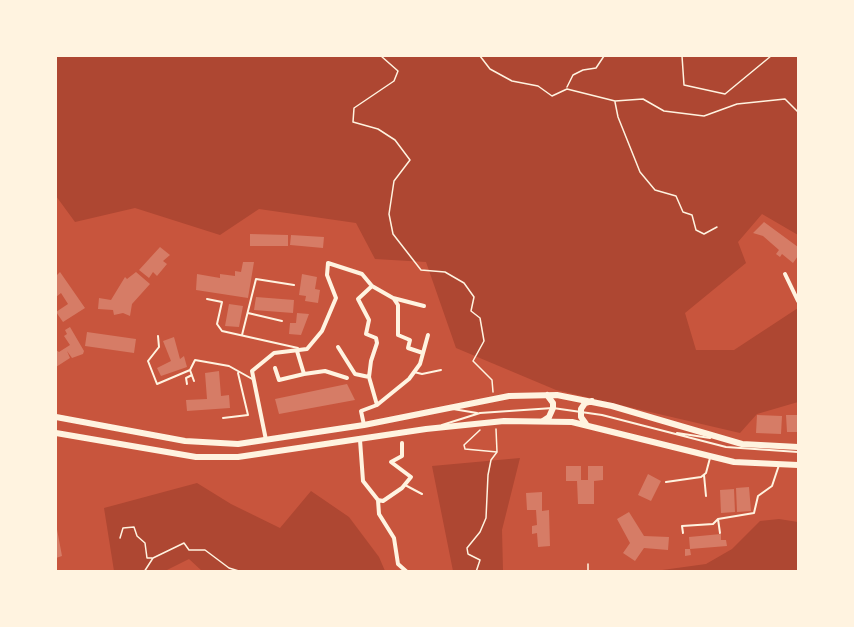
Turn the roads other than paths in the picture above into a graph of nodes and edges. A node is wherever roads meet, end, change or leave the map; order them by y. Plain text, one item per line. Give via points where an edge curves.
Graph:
1 (785, 274) dead end
2 (294, 285) dead end
3 (372, 286) junction
4 (393, 298) junction
5 (207, 299) dead end
6 (798, 301) edge
7 (424, 306) dead end
8 (248, 313) junction
9 (282, 321) dead end
10 (242, 335) junction
11 (158, 336) dead end
12 (428, 336) dead end
13 (338, 347) dead end
14 (303, 350) junction
15 (297, 351) junction
16 (423, 353) junction
17 (275, 368) dead end
18 (441, 369) dead end
19 (190, 370) junction
20 (414, 372) junction
21 (238, 373) junction
22 (304, 374) junction
23 (192, 375) junction
24 (347, 378) dead end
25 (369, 378) junction
26 (254, 380) junction
27 (194, 381) dead end
28 (188, 384) dead end
29 (546, 394) junction
30 (592, 401) junction
31 (377, 405) junction
32 (553, 408) junction
33 (450, 409) junction
34 (580, 411) junction
35 (480, 413) junction
36 (56, 417) edge
37 (223, 418) dead end
38 (542, 421) junction
39 (364, 425) junction
40 (587, 425) junction
41 (426, 429) junction
42 (668, 432) junction
43 (56, 433) edge
44 (360, 440) junction
45 (727, 440) junction
46 (266, 441) junction
47 (402, 443) dead end
48 (798, 447) edge
49 (798, 452) edge
50 (710, 457) junction
51 (779, 465) junction
52 (798, 465) edge
53 (704, 474) junction
54 (666, 482) dead end
55 (405, 485) junction
56 (422, 494) dead end
57 (706, 496) dead end
58 (378, 500) junction
59 (718, 519) junction
60 (683, 533) dead end
61 (720, 533) dead end
62 (407, 572) edge

1 - 6 street
2 - 8 lane via 256,279
3 - 4 street
3 - 14 street via 362,274 328,263 327,274 336,298 322,331
3 - 25 street via 358,299 369,321 366,334 376,338 377,344
4 - 7 street
4 - 16 street via 398,305 398,335 410,340 408,348
5 - 10 lane via 222,302 217,324 222,331
8 - 9 lane
8 - 10 lane
10 - 14 lane
11 - 19 lane via 159,347 148,361 157,384
12 - 16 street
13 - 25 street via 355,374
14 - 15 street
15 - 22 street
15 - 26 street via 274,353 252,372
16 - 20 street
17 - 22 street via 279,380
18 - 20 lane
19 - 21 lane via 195,360 229,366
19 - 23 lane
20 - 31 street
21 - 26 lane
21 - 37 lane via 248,415
22 - 24 street via 325,371
23 - 27 lane
23 - 28 lane via 186,378
25 - 31 street
26 - 46 street
29 - 30 main road
29 - 32 main road
29 - 33 main road via 510,396
30 - 34 main road
30 - 45 main road
31 - 39 street via 361,411
32 - 34 lane
32 - 35 lane
32 - 38 main road
33 - 35 lane
33 - 39 main road
34 - 40 main road
34 - 42 lane
35 - 41 lane
36 - 46 main road via 185,441
38 - 40 main road
38 - 41 main road
39 - 46 main road
40 - 50 main road
41 - 44 main road
42 - 45 lane
42 - 49 lane via 726,447
43 - 44 main road via 196,457 248,456
44 - 58 street via 363,481
45 - 48 main road
47 - 55 street via 402,456 391,462 411,477
50 - 51 main road
50 - 53 lane
51 - 52 main road
51 - 59 lane via 772,486 758,496 754,513
53 - 54 lane
53 - 57 lane
55 - 56 lane
55 - 58 street via 383,501
58 - 62 street via 379,514 394,538 398,564
59 - 60 lane via 713,524 682,525
59 - 61 lane

